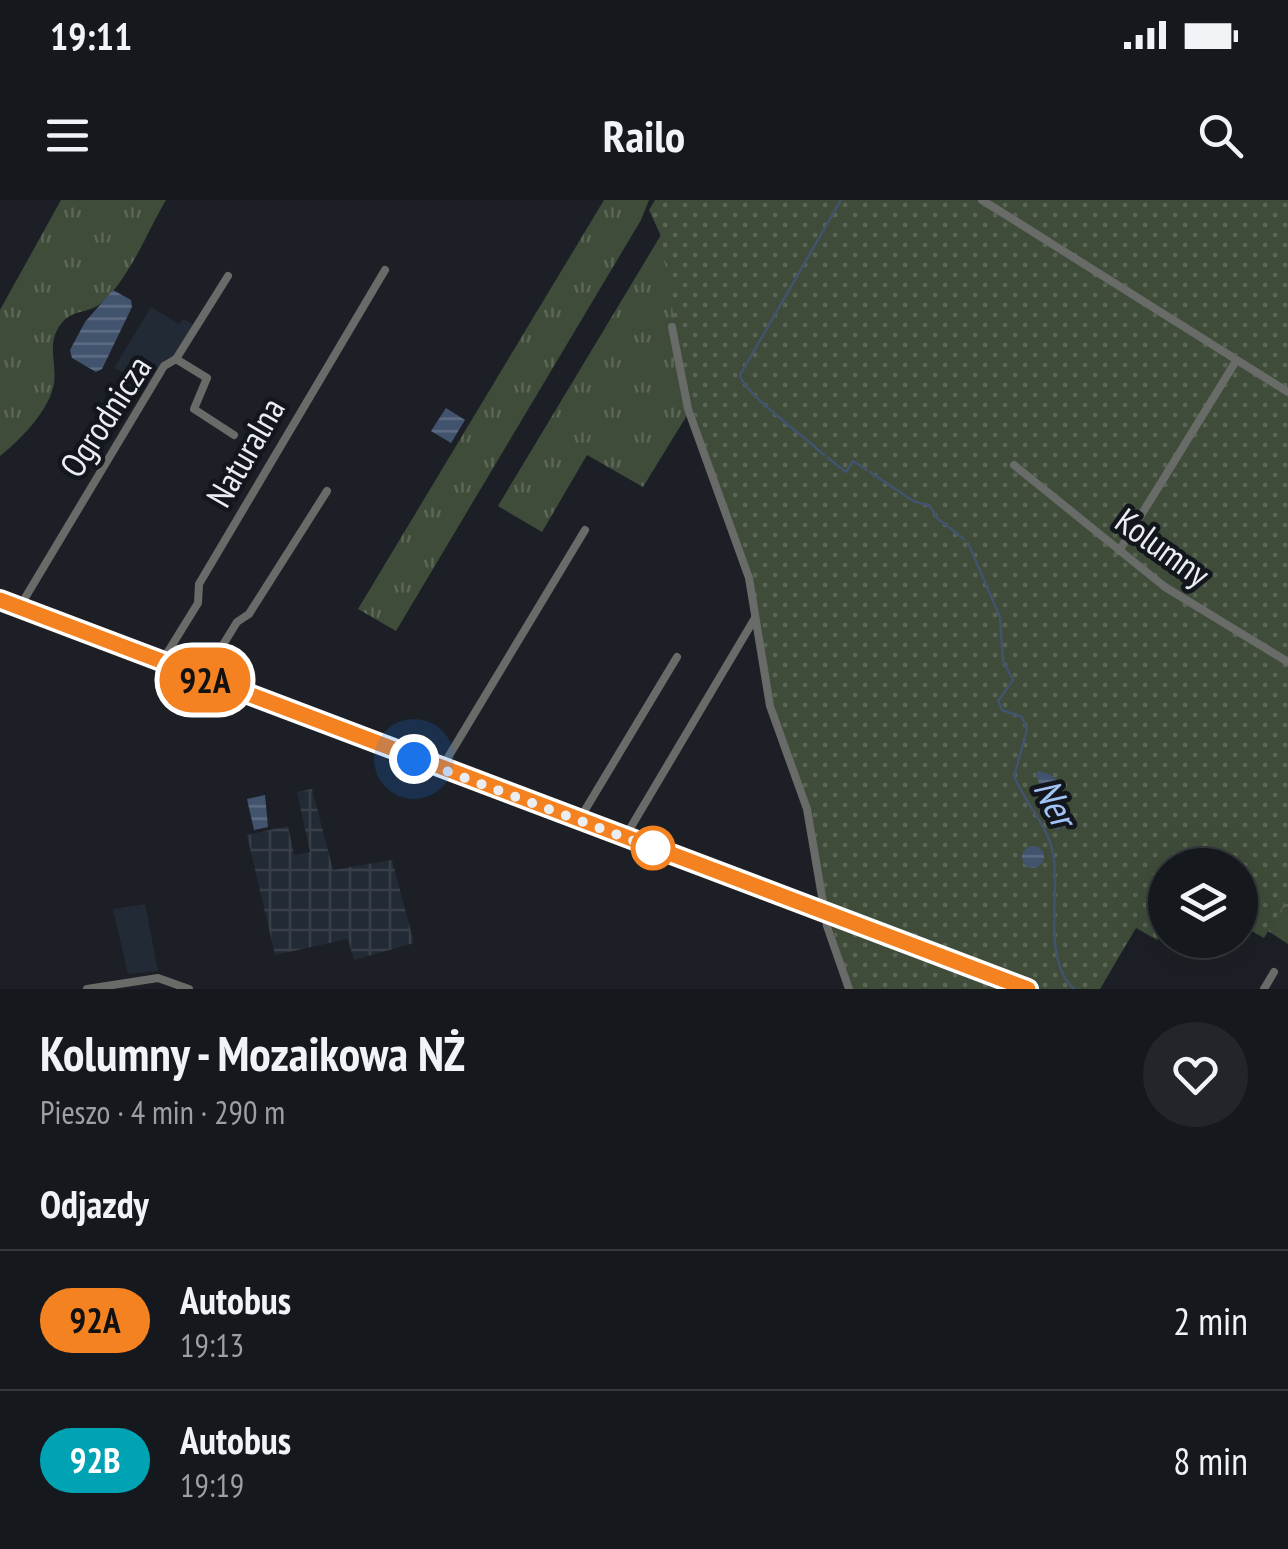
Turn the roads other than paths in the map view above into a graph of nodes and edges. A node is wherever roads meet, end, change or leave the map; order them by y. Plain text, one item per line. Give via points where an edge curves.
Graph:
1 (982, 200) edge
2 (386, 270) dead end
3 (228, 276) dead end
4 (672, 327) dead end
5 (176, 359) junction
6 (1236, 360) junction
7 (1288, 392) edge
8 (234, 435) dead end
9 (1014, 465) dead end
10 (326, 490) dead end
11 (585, 530) dead end
12 (1119, 552) junction
13 (0, 600) edge
14 (19, 608) junction
15 (754, 618) junction
16 (677, 657) dead end
17 (1288, 662) edge
18 (161, 663) junction
19 (202, 678) junction
20 (441, 769) junction
21 (579, 820) junction
22 (625, 838) junction
23 (826, 913) junction
24 (1274, 972) dead end
25 (86, 989) edge
26 (189, 989) edge
27 (849, 989) edge
28 (1029, 989) edge
29 (1264, 989) edge

1 - 6 street
2 - 18 street, Naturalna via 199,584 198,603
3 - 5 street
4 - 15 street via 688,408 749,578
5 - 8 street, Ogrodnicza via 207,378 194,409
5 - 14 street, Ogrodnicza via 164,366
6 - 7 street
6 - 12 street
9 - 12 street, Kolumny
10 - 19 street
11 - 20 street
12 - 17 street, Kolumny via 1165,588
13 - 14 street
14 - 18 street
15 - 22 street
15 - 23 street via 770,706 816,842
16 - 21 street
18 - 19 street
19 - 20 street
20 - 21 street
21 - 22 street
22 - 23 street
23 - 27 street
23 - 28 street
24 - 29 street
25 - 26 street via 158,978

